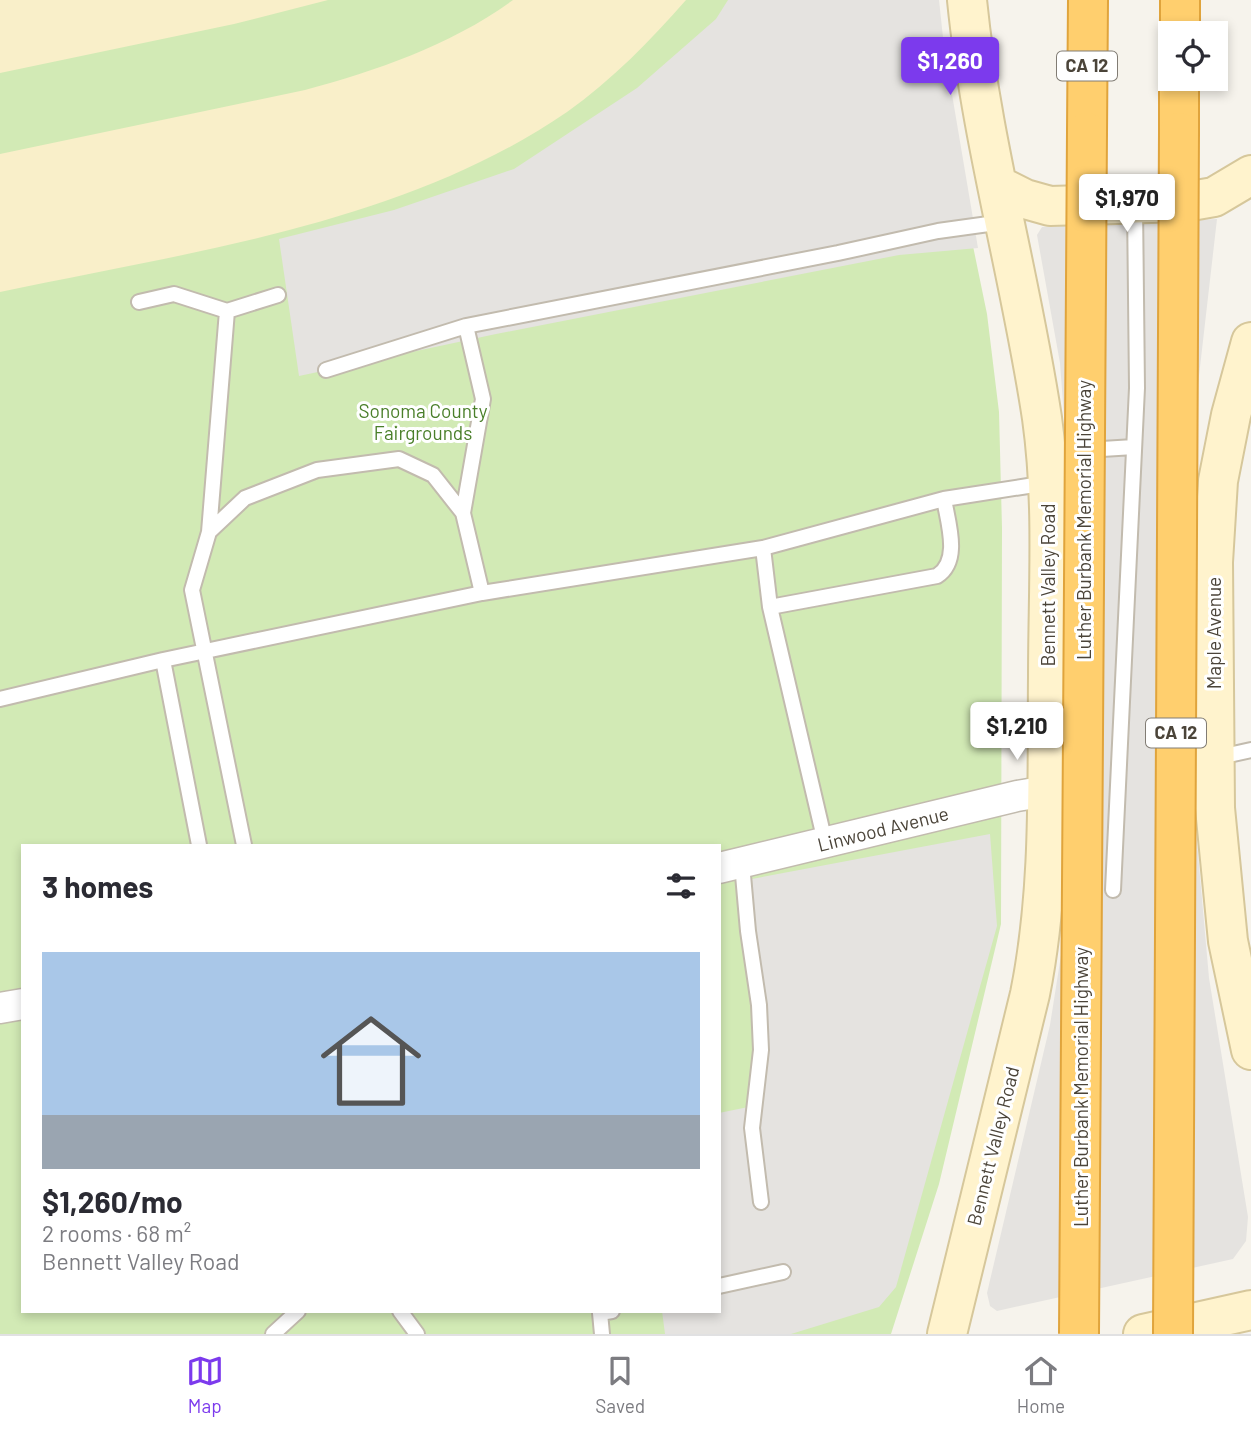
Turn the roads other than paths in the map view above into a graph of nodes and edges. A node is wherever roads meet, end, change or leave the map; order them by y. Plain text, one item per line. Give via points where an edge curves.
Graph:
1 (967, 0) edge
2 (1087, 0) edge
3 (1180, 0) edge
4 (1180, 21) edge
5 (1180, 91) edge
6 (1251, 175) edge
7 (997, 185) junction
8 (1135, 204) junction
9 (1004, 221) junction
10 (278, 295) dead end
11 (139, 302) dead end
12 (227, 311) junction
13 (466, 327) junction
14 (1251, 342) edge
15 (326, 370) dead end
16 (1134, 447) junction
17 (1056, 459) junction
18 (944, 499) junction
19 (463, 513) junction
20 (209, 532) junction
21 (763, 548) junction
22 (482, 593) junction
23 (770, 607) junction
24 (205, 652) junction
25 (163, 660) junction
26 (0, 699) edge
27 (1251, 750) edge
28 (1214, 758) junction
29 (1046, 791) junction
30 (825, 842) junction
31 (200, 844) edge
32 (244, 844) edge
33 (731, 866) edge
34 (1113, 890) dead end
35 (21, 1004) edge
36 (0, 1008) edge
37 (1251, 1050) edge
38 (761, 1202) dead end
39 (782, 1272) dead end
40 (721, 1286) edge
41 (1251, 1310) edge
42 (296, 1313) edge
43 (401, 1313) edge
44 (604, 1313) edge
45 (273, 1334) edge
46 (417, 1334) edge
47 (602, 1334) edge
48 (947, 1334) edge
49 (1079, 1334) edge
50 (1143, 1334) edge
51 (1173, 1334) edge

1 - 7 main road, Bennett Valley Road
2 - 49 highway, Luther Burbank Memorial Highway / CA 12, bridge
3 - 4 highway
5 - 51 highway, CA 12, bridge
6 - 8 main road via 1214,197
7 - 8 main road via 1025,200 1050,206
7 - 9 main road, Bennett Valley Road
8 - 16 lane
9 - 13 lane via 914,235
9 - 17 main road, Bennett Valley Road
10 - 12 lane
11 - 12 lane via 174,294
12 - 20 lane
13 - 15 lane
13 - 19 lane via 483,399
14 - 28 main road, Maple Avenue via 1231,415 1215,505
16 - 17 lane
16 - 34 lane
17 - 18 lane
17 - 29 main road, Bennett Valley Road via 1049,530
18 - 21 lane
18 - 23 lane via 951,550 948,563 937,576
19 - 20 lane via 433,475 399,459 317,470 245,498
19 - 22 lane
20 - 24 lane via 192,590
21 - 22 lane
21 - 23 lane
22 - 24 lane
23 - 30 lane
24 - 25 lane
24 - 32 lane
25 - 26 lane
25 - 31 lane
27 - 28 lane
28 - 37 main road, Maple Avenue via 1222,894
29 - 30 street, Linwood Avenue
29 - 48 main road, Bennett Valley Road via 1046,873 1038,953
30 - 33 street, Linwood Avenue
33 - 38 lane via 748,931 759,1016 761,1050 752,1128
35 - 36 street
39 - 40 lane
41 - 50 main road
42 - 45 lane
43 - 46 lane
44 - 47 lane

